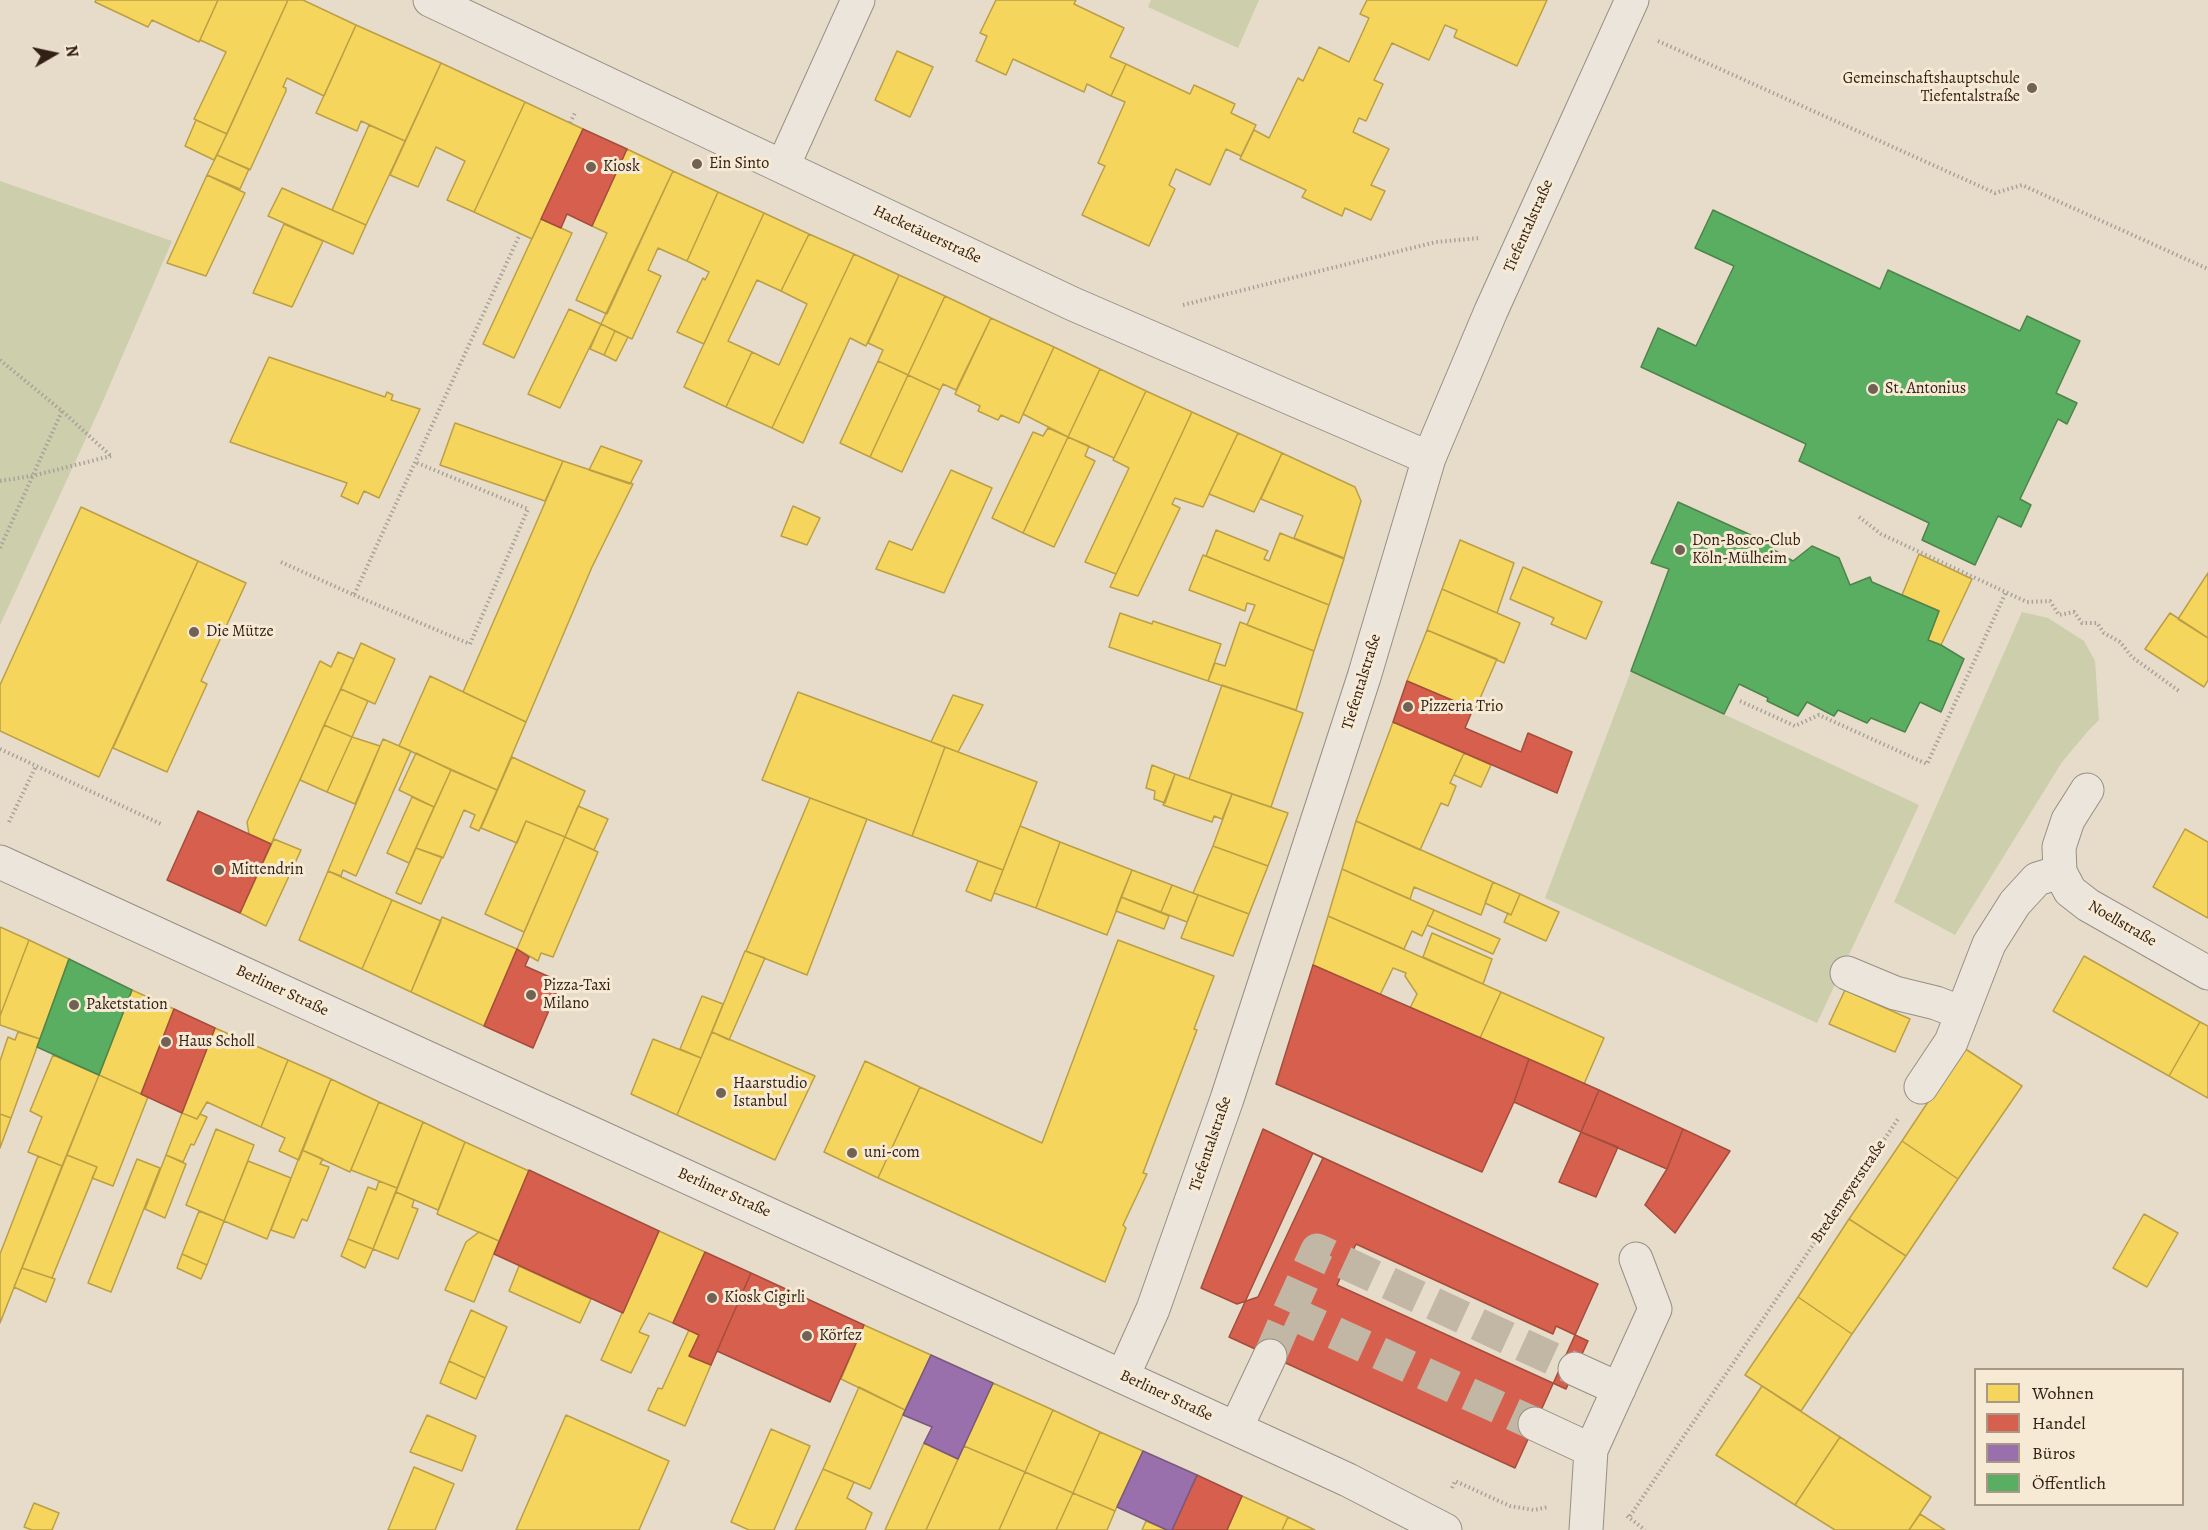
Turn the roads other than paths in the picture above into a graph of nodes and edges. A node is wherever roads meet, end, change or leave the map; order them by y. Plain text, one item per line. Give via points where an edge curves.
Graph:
1 (430, 0) edge
2 (858, 0) edge
3 (1627, 12) edge
4 (783, 166) junction
5 (1429, 458) junction
6 (2087, 790) dead end
7 (3, 846) edge
8 (2060, 872) junction
9 (1847, 973) dead end
10 (2208, 973) edge
11 (1962, 1013) junction
12 (1921, 1087) road end
13 (1636, 1259) dead end
14 (1269, 1356) tunnel mouth
15 (1575, 1369) tunnel mouth
16 (1123, 1376) junction
17 (1619, 1389) junction
18 (1534, 1424) tunnel mouth
19 (1236, 1428) junction
20 (1592, 1450) junction
21 (1587, 1516) edge
22 (1440, 1527) edge

1 - 4 street, Hacketäuerstraße
2 - 4 street
3 - 5 street, Tiefentalstraße via 1525,234
4 - 5 street, Hacketäuerstraße via 1062,298
5 - 16 street, Tiefentalstraße via 1361,689 1227,1099 1153,1309
6 - 8 street via 2068,820 2059,847
7 - 16 street, Berliner Straße
8 - 10 street, Noellstraße via 2070,891 2088,905
8 - 11 street via 2037,879 2015,903 1989,944
9 - 11 street via 1895,993
11 - 12 street via 1951,1042
13 - 17 street via 1655,1310
14 - 19 street
15 - 17 street
16 - 19 street, Berliner Straße
17 - 20 street
18 - 20 street
19 - 22 street, Berliner Straße
20 - 21 street

